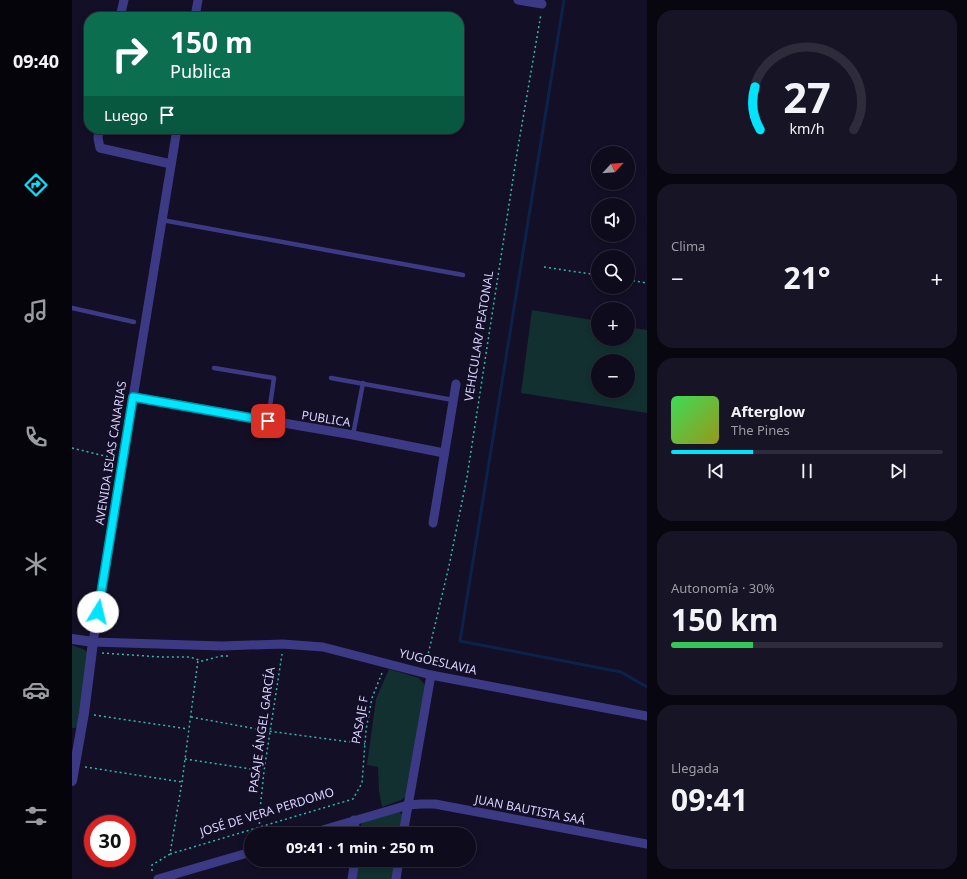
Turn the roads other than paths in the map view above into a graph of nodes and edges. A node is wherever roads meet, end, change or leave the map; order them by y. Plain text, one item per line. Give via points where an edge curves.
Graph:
1 (124, 0) edge
2 (198, 0) edge
3 (518, 0) edge
4 (542, 4) road end
5 (121, 12) edge
6 (196, 12) edge
7 (98, 134) edge
8 (176, 134) edge
9 (171, 164) junction
10 (162, 220) junction
11 (463, 275) dead end
12 (72, 308) edge
13 (134, 322) dead end
14 (214, 368) dead end
15 (331, 378) dead end
16 (363, 383) junction
17 (456, 384) dead end
18 (133, 397) junction
19 (453, 400) junction
20 (268, 421) junction
21 (353, 435) junction
22 (444, 453) junction
23 (433, 523) dead end
24 (72, 639) edge
25 (93, 647) junction
26 (428, 675) junction
27 (647, 716) edge
28 (76, 734) edge
29 (72, 780) edge
30 (408, 805) junction
31 (354, 820) junction
32 (332, 827) edge
33 (355, 827) edge
34 (404, 827) edge
35 (647, 844) edge
36 (244, 854) edge
37 (354, 867) edge
38 (398, 867) edge
39 (155, 877) edge
40 (352, 879) edge
41 (396, 879) edge

1 - 5 street
2 - 6 street
3 - 4 street
7 - 9 street via 100,148
8 - 9 street, AVENIDA ISLAS CANARIAS
9 - 10 street, AVENIDA ISLAS CANARIAS
10 - 11 lane
10 - 18 street, AVENIDA ISLAS CANARIAS
12 - 13 lane
14 - 20 lane via 274,378
15 - 16 lane
16 - 19 lane
16 - 21 lane
17 - 19 street
18 - 20 street, PUBLICA
18 - 25 street, AVENIDA ISLAS CANARIAS
19 - 22 street
20 - 21 street, PUBLICA
21 - 22 street, PUBLICA
22 - 23 street
24 - 25 street, YUGOESLAVIA
25 - 26 street, YUGOESLAVIA via 282,644 323,647
25 - 28 street, AVENIDA ISLAS CANARIAS via 84,713
26 - 27 street, YUGOESLAVIA
26 - 30 street
28 - 29 street, AVENIDA ISLAS CANARIAS
30 - 31 street
30 - 34 street
30 - 35 street, JUAN BAUTISTA SAÁ via 435,804
31 - 32 street
31 - 33 street
36 - 39 street
37 - 40 street
38 - 41 street

